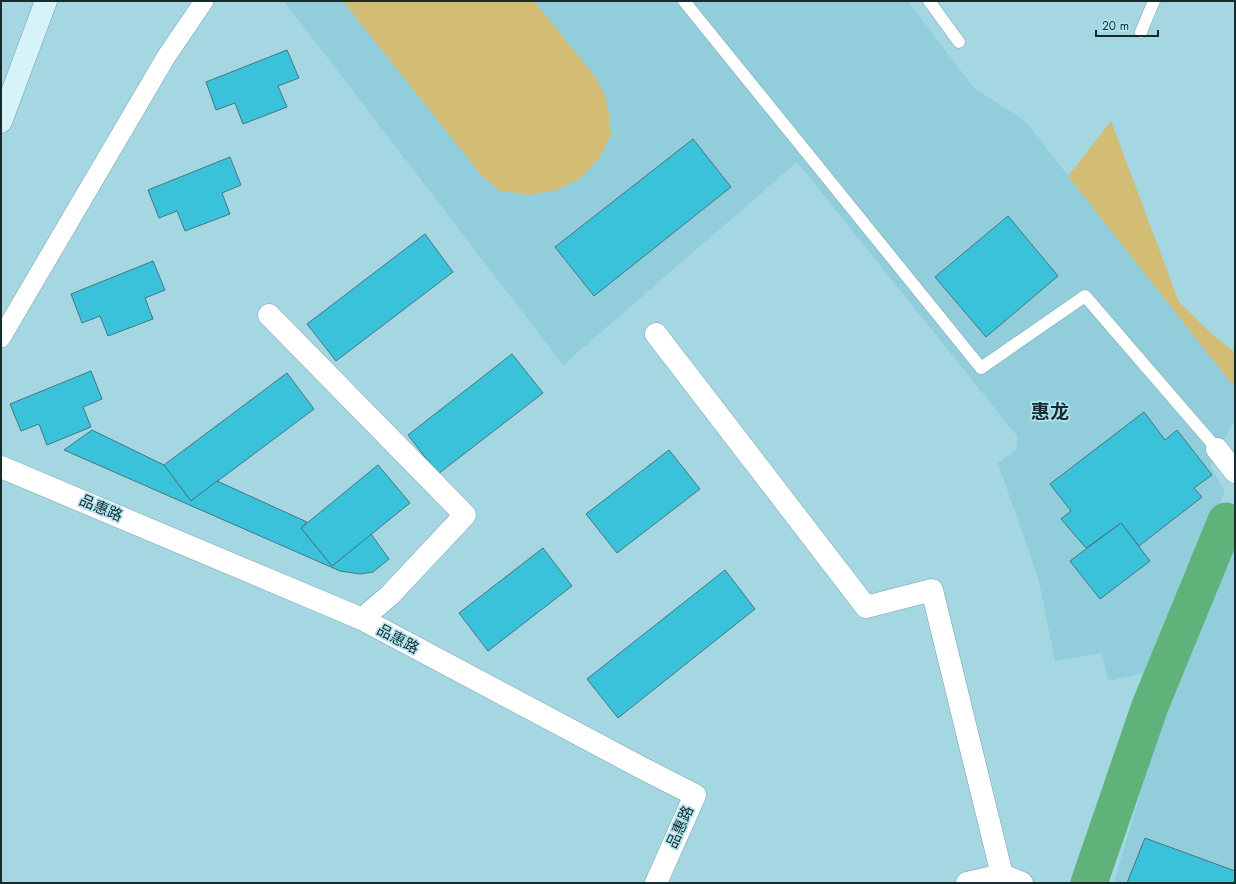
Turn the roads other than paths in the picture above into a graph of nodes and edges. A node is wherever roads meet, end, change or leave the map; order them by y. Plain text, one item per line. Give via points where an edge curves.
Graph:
1 (46, 1) edge
2 (204, 1) edge
3 (684, 1) edge
4 (929, 1) edge
5 (1154, 1) edge
6 (1142, 32) dead end
7 (959, 42) dead end
8 (1, 122) edge
9 (269, 315) dead end
10 (656, 334) dead end
11 (1, 338) edge
12 (1217, 449) joint
13 (1, 466) edge
14 (1235, 472) edge
15 (362, 620) junction
16 (1002, 875) junction
17 (656, 883) edge
18 (967, 883) edge
19 (1022, 883) edge

1 - 8 main road
2 - 11 street via 166,57
3 - 12 lane via 981,368 1085,296
4 - 7 lane
5 - 6 lane
9 - 15 street via 465,515 390,595
10 - 16 street via 866,607 932,590
12 - 14 street
13 - 15 street, 品惠路
15 - 17 street, 品惠路 via 695,795
16 - 18 street
16 - 19 street

